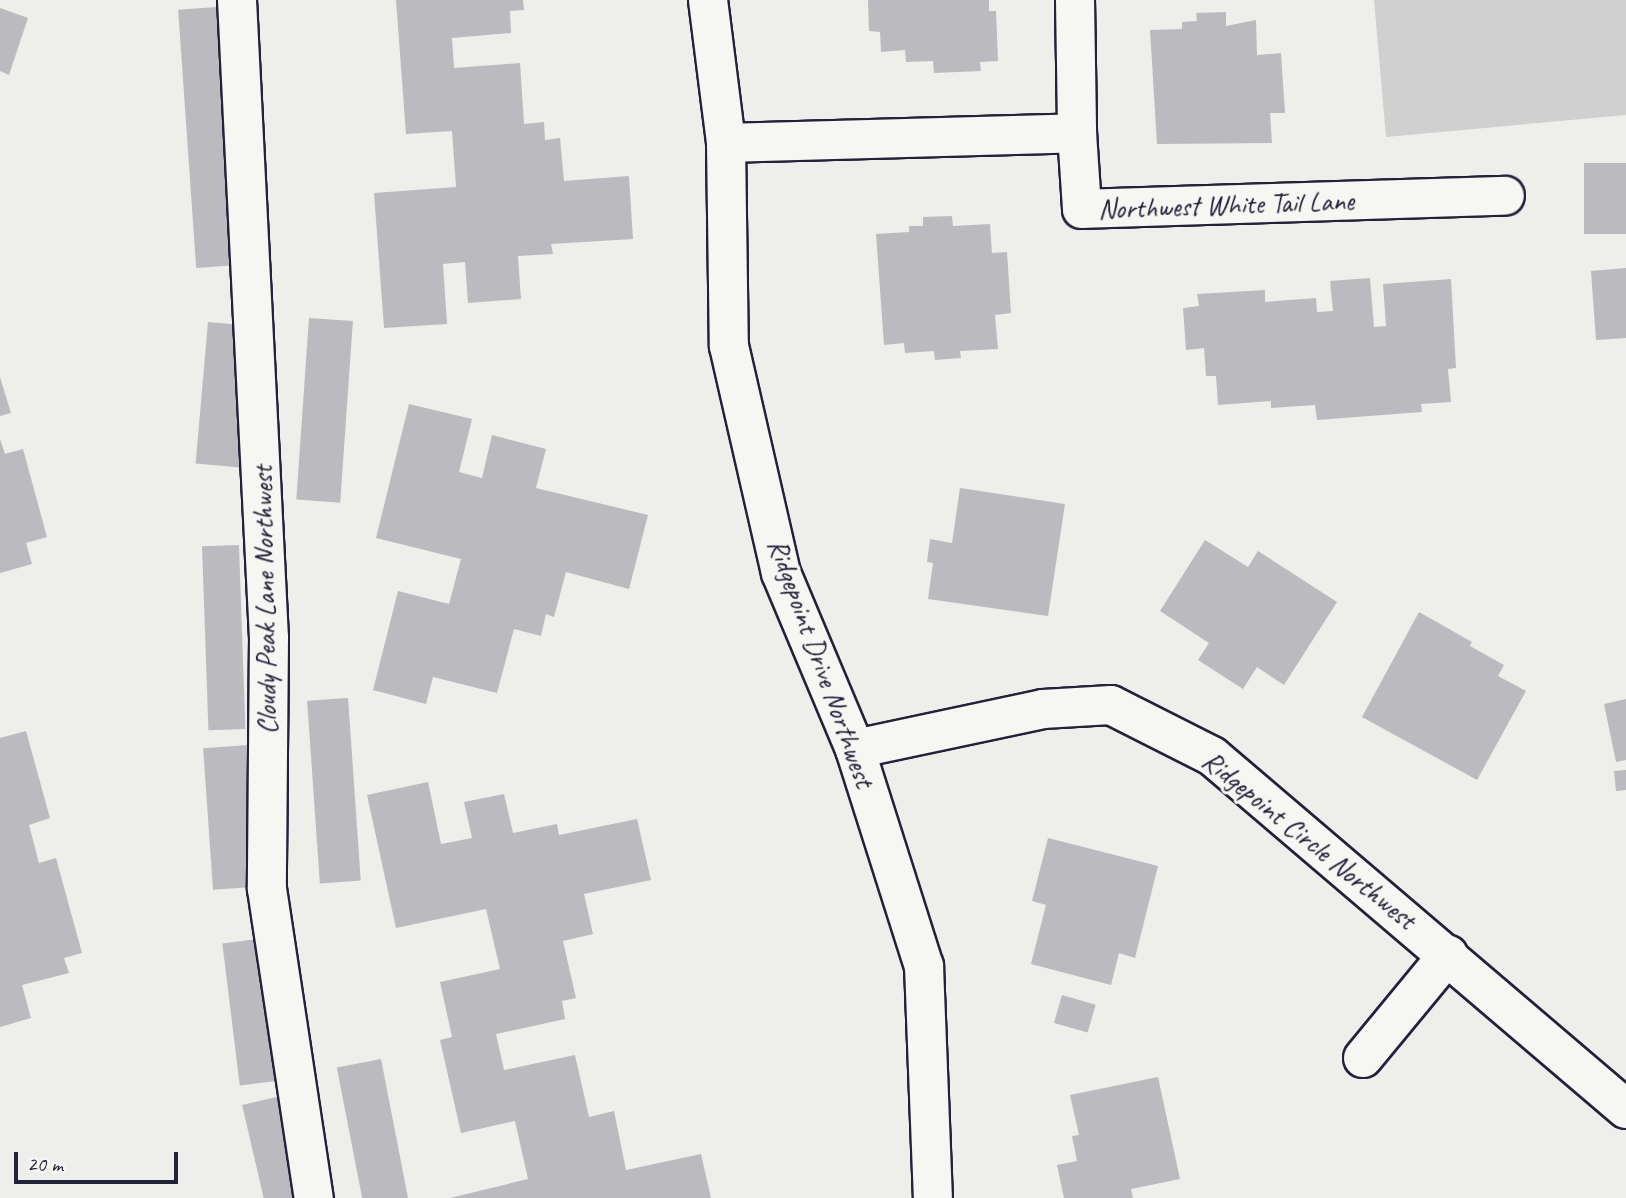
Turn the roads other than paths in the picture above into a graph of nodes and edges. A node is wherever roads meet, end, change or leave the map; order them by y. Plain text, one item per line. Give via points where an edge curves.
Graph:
1 (237, 0) edge
2 (708, 0) edge
3 (1075, 0) edge
4 (1077, 133) junction
5 (726, 143) junction
6 (1505, 196) dead end
7 (855, 749) junction
8 (1448, 955) junction
9 (1363, 1058) dead end
10 (1626, 1110) edge
11 (314, 1198) edge
12 (933, 1198) edge

1 - 11 street, Cloudy Peak Lane Northwest via 269,638 267,889
2 - 5 street, Ridgepoint Drive Northwest
3 - 4 street
4 - 5 street
4 - 6 street, Northwest White Tail Lane via 1082,209
5 - 7 street, Ridgepoint Drive Northwest via 729,346 781,573
7 - 8 street, Ridgepoint Circle Northwest via 1043,709 1111,705 1212,755
7 - 12 street, Ridgepoint Drive Northwest via 924,966
8 - 9 street
8 - 10 street, Ridgepoint Circle Northwest

